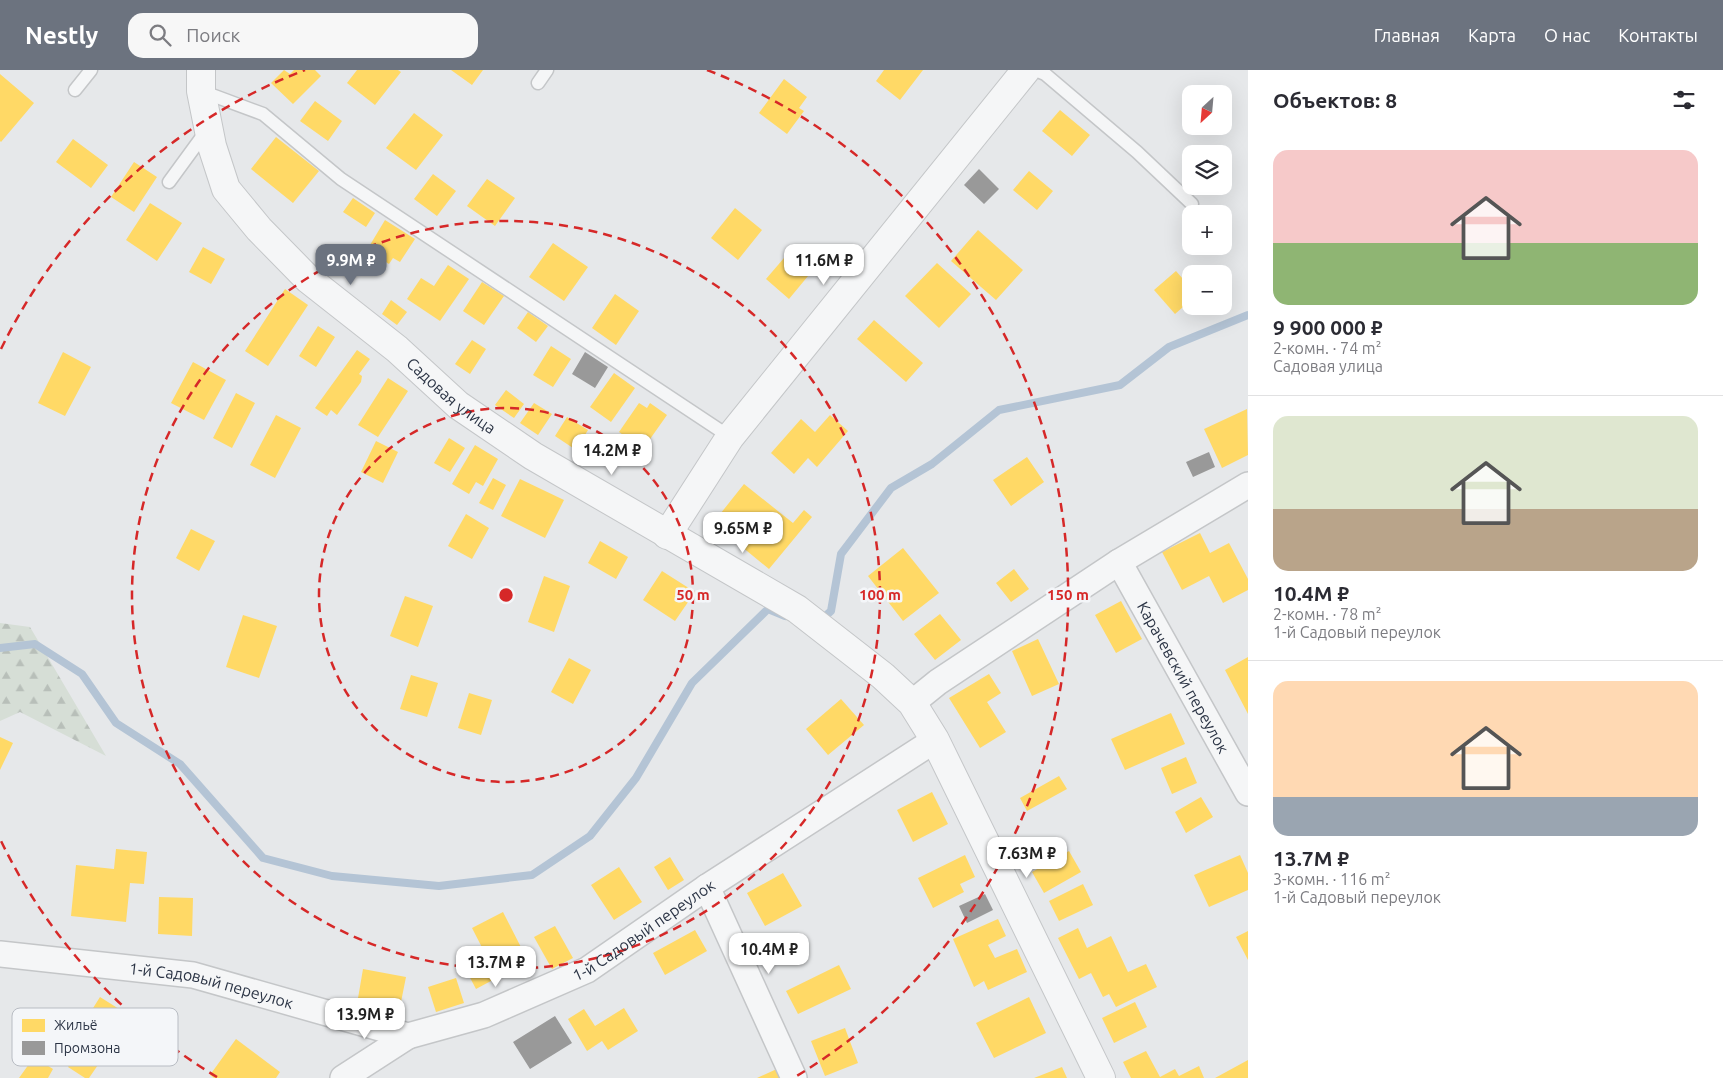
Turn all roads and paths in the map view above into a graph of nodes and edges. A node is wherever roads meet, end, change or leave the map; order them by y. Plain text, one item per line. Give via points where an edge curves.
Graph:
1 (91, 70) edge
2 (547, 70) edge
3 (1026, 70) edge
4 (1035, 70) edge
5 (201, 80) edge
6 (538, 83) dead end
7 (75, 90) dead end
8 (208, 128) junction
9 (170, 182) dead end
10 (1192, 204) dead end
11 (730, 437) junction
12 (1248, 485) edge
13 (667, 535) junction
14 (1119, 562) junction
15 (912, 703) junction
16 (935, 740) junction
17 (1248, 793) edge
18 (707, 887) junction
19 (0, 954) edge
20 (408, 1036) junction
21 (343, 1078) edge
22 (794, 1078) edge
23 (1101, 1078) edge

1 - 7 lane
2 - 6 lane
3 - 11 street
4 - 10 lane via 1045,74 1109,128
5 - 8 street, Садовая улица
5 - 11 lane via 263,114 341,180
8 - 9 lane
8 - 13 street, Садовая улица via 226,189 259,229 308,279 396,349 458,405 533,456
11 - 13 street
12 - 14 street
13 - 15 street, Садовая улица via 797,610 883,676
14 - 15 street via 938,682
14 - 17 street, Карачевский переулок
15 - 16 street
16 - 18 street, 1-й Садовый переулок
16 - 23 street
18 - 20 street, 1-й Садовый переулок via 587,970 484,1016
18 - 22 street
19 - 20 street, 1-й Садовый переулок via 193,975
20 - 21 street

